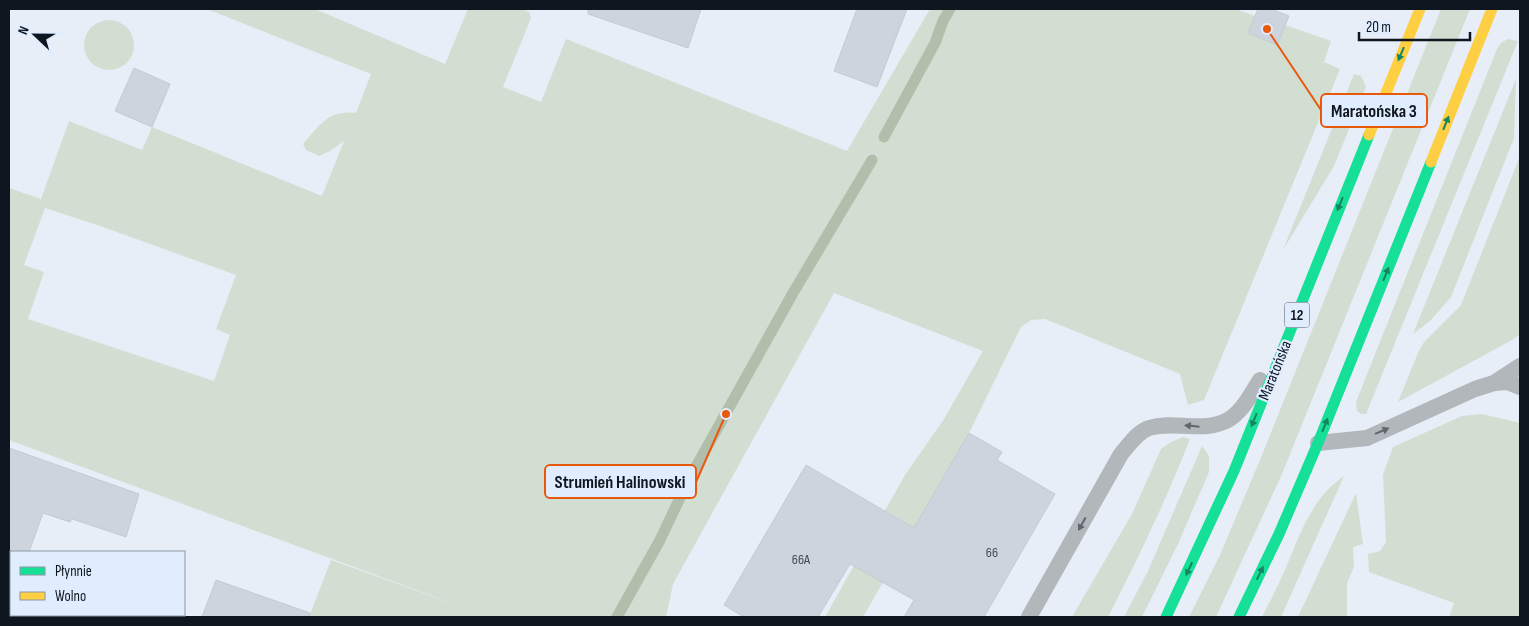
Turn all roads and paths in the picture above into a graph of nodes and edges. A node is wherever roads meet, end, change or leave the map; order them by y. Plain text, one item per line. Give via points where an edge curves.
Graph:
1 (1420, 9) edge
2 (1492, 9) edge
3 (1286, 340) junction
4 (1520, 366) edge
5 (1494, 383) junction
6 (1520, 387) edge
7 (1318, 443) junction
8 (1029, 617) edge
9 (1166, 617) edge
10 (1239, 617) edge

1 -> 3 main road, Maratońska / 12
7 -> 2 main road
3 -> 8 lane via 1242,408 1227,420 1202,428 1178,425 1149,428 1137,435 1121,454
3 -> 9 main road, Maratońska / 12 via 1234,471
4 - 5 lane
5 - 6 lane via 1508,382
7 -> 5 lane via 1367,438
10 -> 7 main road

